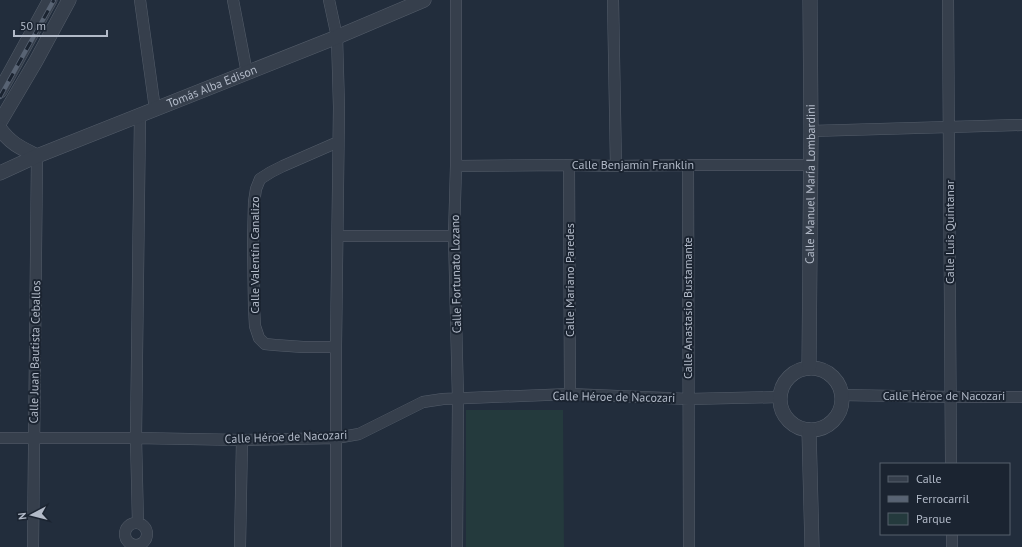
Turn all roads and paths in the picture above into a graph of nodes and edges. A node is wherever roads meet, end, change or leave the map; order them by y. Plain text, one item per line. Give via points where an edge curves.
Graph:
1 (50, 0) edge
2 (69, 0) edge
3 (140, 0) edge
4 (233, 0) edge
5 (329, 0) edge
6 (424, 0) edge
7 (456, 0) edge
8 (613, 0) edge
9 (810, 0) edge
10 (948, 0) edge
11 (337, 37) junction
12 (247, 73) junction
13 (0, 91) edge
14 (155, 110) junction
15 (140, 116) junction
16 (0, 122) edge
17 (1022, 125) edge
18 (949, 127) junction
19 (0, 129) edge
20 (811, 130) junction
21 (338, 142) junction
22 (37, 156) junction
23 (569, 165) junction
24 (688, 165) junction
25 (811, 165) junction
26 (456, 166) junction
27 (616, 166) junction
28 (0, 173) edge
29 (338, 236) junction
30 (454, 236) junction
31 (336, 347) junction
32 (810, 368) junction
33 (570, 394) junction
34 (842, 395) junction
35 (1022, 396) edge
36 (780, 397) junction
37 (950, 397) junction
38 (458, 398) junction
39 (688, 399) junction
40 (809, 430) junction
41 (0, 438) edge
42 (34, 438) junction
43 (136, 438) junction
44 (336, 438) junction
45 (242, 440) junction
46 (951, 463) edge
47 (138, 523) junction
48 (952, 535) edge
49 (136, 546) edge
50 (33, 547) edge
51 (240, 547) edge
52 (336, 547) edge
53 (457, 547) edge
54 (689, 547) edge
55 (812, 547) edge
56 (952, 547) edge

1 - 13 street
2 - 16 street
3 - 14 street
4 - 12 street
5 - 11 street
6 - 11 street, Tomás Alba Edison
7 - 26 street, Calle Fortunato Lozano
8 - 27 street
9 - 20 street, Calle Manuel María Lombardini
10 - 18 street, Calle Luis Quintanar
11 - 12 street, Tomás Alba Edison
11 - 21 street
12 - 14 street, Tomás Alba Edison
14 - 15 street, Tomás Alba Edison
15 - 22 street, Tomás Alba Edison
15 - 43 street
17 - 18 street
18 - 20 street
18 - 37 street, Calle Luis Quintanar
19 - 22 street via 17,146
20 - 25 street, Calle Manuel María Lombardini
21 - 29 street
21 - 31 street, Calle Valentín Canalizo via 260,179 254,202 253,237 255,326 259,338 265,344 275,346
22 - 28 street, Tomás Alba Edison
22 - 42 street, Calle Juan Bautista Ceballos
23 - 26 street, Calle Benjamín Franklin
23 - 27 street, Calle Benjamín Franklin
23 - 33 street, Calle Mariano Paredes
24 - 25 street, Calle Benjamín Franklin
24 - 27 street, Calle Benjamín Franklin
24 - 39 street, Calle Anastasio Bustamante
25 - 32 street, Calle Manuel María Lombardini
26 - 30 street, Calle Fortunato Lozano
29 - 30 street
29 - 31 street
30 - 38 street, Calle Fortunato Lozano
31 - 44 street
32 - 34 street via 828,372 840,386
32 - 36 street via 802,369 789,377
33 - 38 street, Calle Héroe de Nacozari
33 - 39 street, Calle Héroe de Nacozari
34 - 37 street, Calle Héroe de Nacozari
34 - 40 street via 837,417 825,427
35 - 37 street, Calle Héroe de Nacozari
36 - 39 street, Calle Héroe de Nacozari
36 - 40 street via 785,416 800,428
37 - 46 street, Calle Luis Quintanar
38 - 44 street, Calle Héroe de Nacozari via 423,402 359,434
38 - 53 street, Calle Fortunato Lozano
39 - 54 street, Calle Anastasio Bustamante
40 - 55 street
41 - 42 street, Calle Héroe de Nacozari
42 - 43 street, Calle Héroe de Nacozari
42 - 50 street, Calle Juan Bautista Ceballos
43 - 45 street, Calle Héroe de Nacozari
43 - 47 street
44 - 45 street, Calle Héroe de Nacozari
44 - 52 street
45 - 51 street
47 - 49 street via 145,528 147,535 143,543
47 - 49 street via 126,528 124,535 128,543
48 - 56 street

